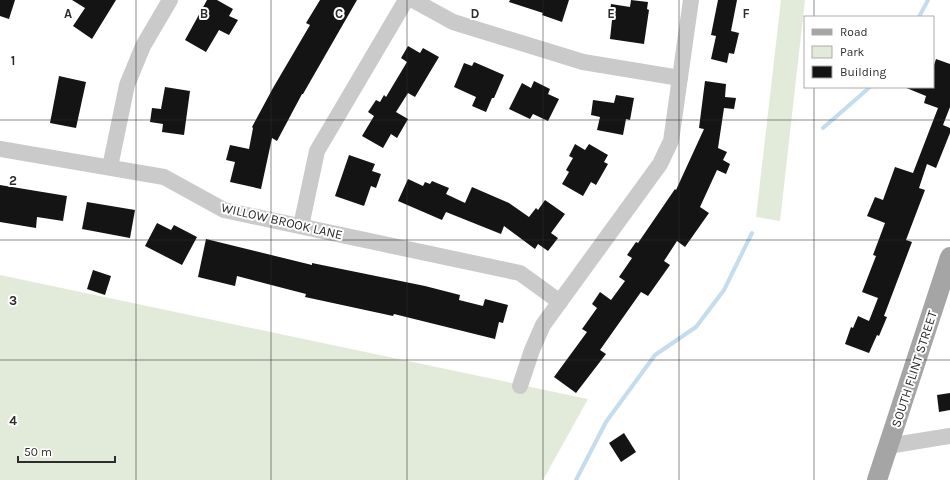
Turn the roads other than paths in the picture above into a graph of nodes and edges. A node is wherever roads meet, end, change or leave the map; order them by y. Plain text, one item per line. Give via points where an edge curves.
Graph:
1 (170, 0) edge
2 (406, 0) edge
3 (413, 0) edge
4 (691, 0) edge
5 (680, 78) junction
6 (0, 149) edge
7 (110, 167) junction
8 (301, 226) junction
9 (950, 257) edge
10 (560, 302) junction
11 (520, 386) dead end
12 (950, 436) edge
13 (888, 446) junction
14 (877, 480) edge

1 - 7 street via 143,46 127,85
2 - 8 street via 317,151
3 - 5 street via 453,22 583,62
4 - 5 street
5 - 10 street via 671,141 660,164
6 - 7 street, WILLOW BROOK LANE
7 - 8 street, WILLOW BROOK LANE via 164,177 224,210
8 - 10 street, WILLOW BROOK LANE via 520,274
9 - 13 main road, SOUTH FLINT STREET
10 - 11 street via 543,325
12 - 13 street
13 - 14 main road, SOUTH FLINT STREET

